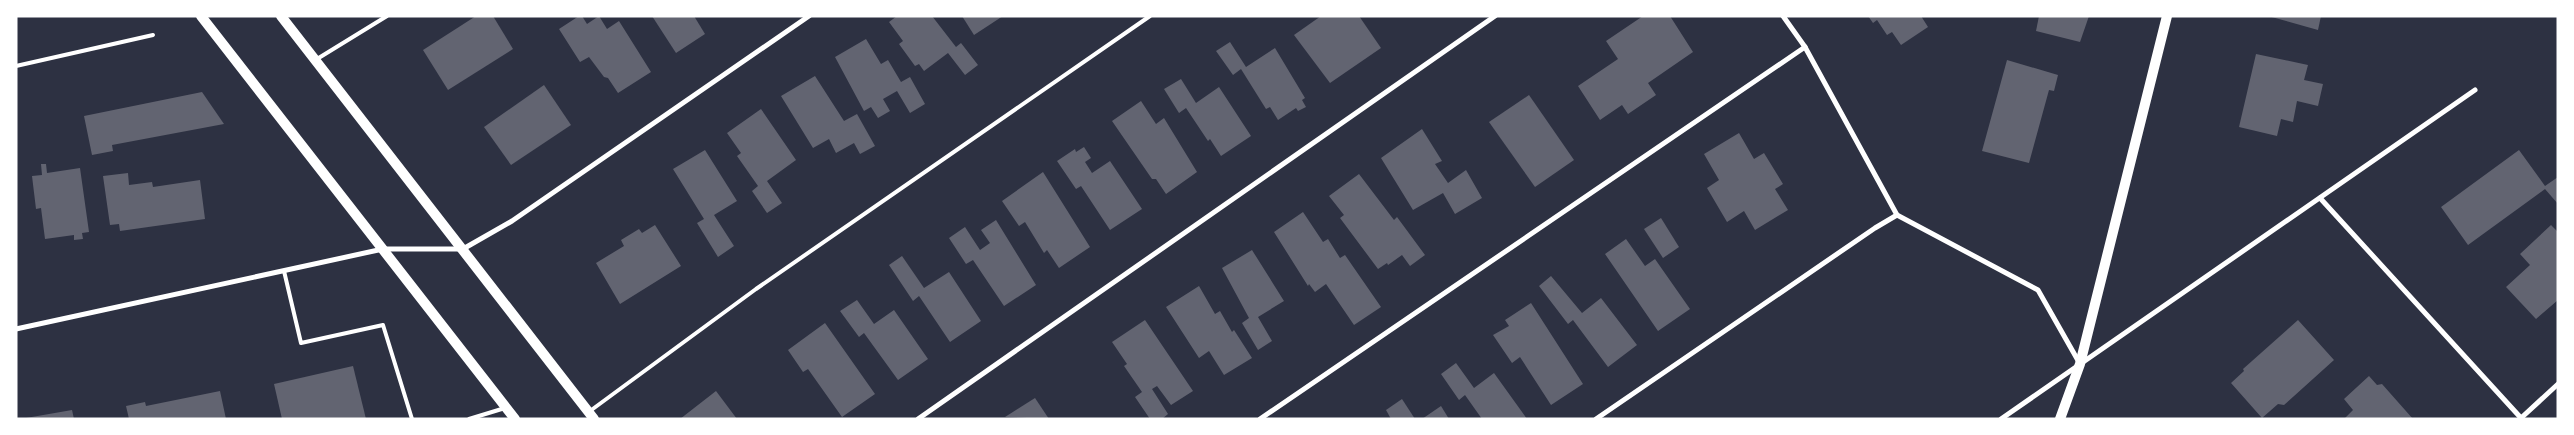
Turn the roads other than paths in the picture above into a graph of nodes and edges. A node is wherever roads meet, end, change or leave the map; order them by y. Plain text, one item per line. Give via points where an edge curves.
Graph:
1 (201, 16) edge
2 (281, 16) edge
3 (387, 16) edge
4 (809, 16) edge
5 (1150, 16) edge
6 (1496, 16) edge
7 (1783, 16) edge
8 (2167, 16) edge
9 (153, 35) dead end
10 (1805, 47) junction
11 (315, 60) junction
12 (16, 66) edge
13 (2475, 90) dead end
14 (2320, 198) junction
15 (1897, 215) junction
16 (384, 249) junction
17 (463, 249) junction
18 (284, 271) junction
19 (16, 330) edge
20 (2080, 364) junction
21 (2558, 384) edge
22 (506, 408) junction
23 (591, 416) edge
24 (2520, 418) edge
25 (412, 419) edge
26 (469, 419) edge
27 (514, 419) edge
28 (918, 419) edge
29 (1260, 419) edge
30 (1596, 419) edge
31 (2001, 419) edge
32 (2060, 419) edge

1 - 16 main road
2 - 11 main road
3 - 11 lane
4 - 17 street via 512,221
5 - 23 lane via 756,289
6 - 28 street
7 - 10 street
8 - 20 main road
9 - 12 lane
10 - 15 street
10 - 29 street
11 - 17 main road
13 - 14 street
14 - 20 street
14 - 24 street
15 - 20 street via 2038,290
15 - 30 street
16 - 17 street
16 - 18 street
16 - 22 main road
17 - 23 main road
18 - 19 street
18 - 25 lane via 301,343 383,325
20 - 31 street
20 - 32 main road
21 - 24 street
22 - 26 lane
22 - 27 main road

